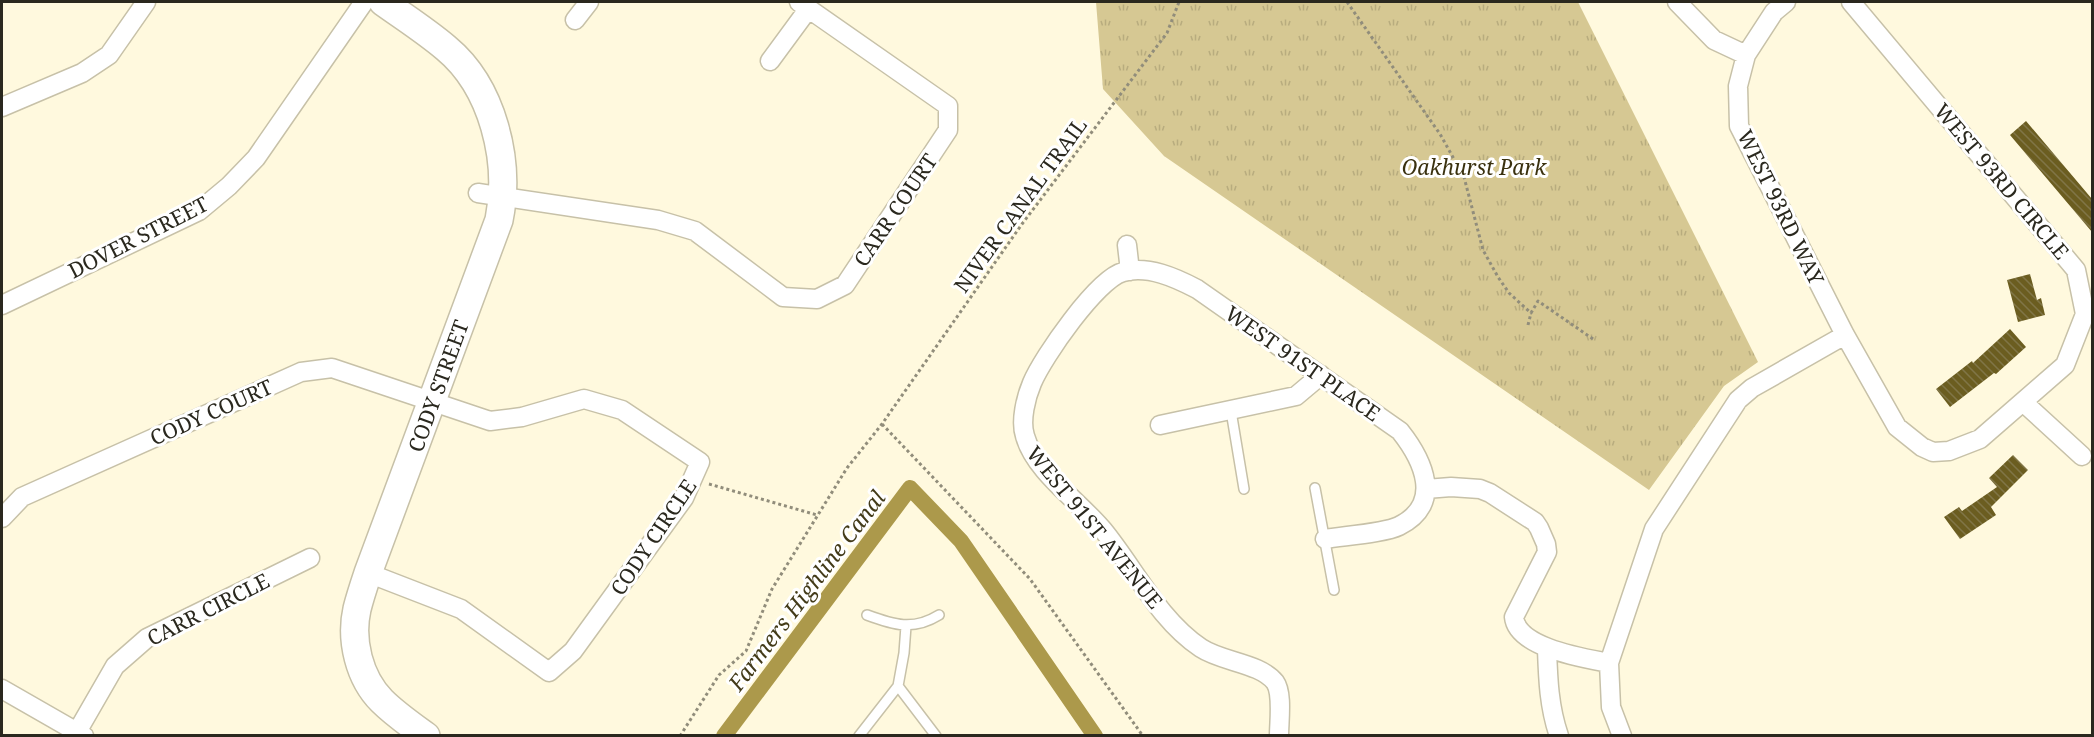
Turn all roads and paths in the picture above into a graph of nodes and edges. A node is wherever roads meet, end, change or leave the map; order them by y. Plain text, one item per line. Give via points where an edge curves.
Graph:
1 (146, 2) edge
2 (364, 2) edge
3 (383, 2) edge
4 (589, 2) edge
5 (1179, 2) edge
6 (1347, 2) edge
7 (1677, 2) edge
8 (1786, 2) edge
9 (1851, 2) edge
10 (804, 5) edge
11 (575, 20) dead end
12 (1746, 56) junction
13 (771, 61) dead end
14 (2, 107) edge
15 (491, 195) junction
16 (1127, 245) dead end
17 (1139, 271) junction
18 (2, 305) edge
19 (1531, 313) junction
20 (1528, 325) dead end
21 (1845, 336) junction
22 (1593, 339) dead end
23 (1321, 375) junction
24 (432, 402) junction
25 (2023, 402) junction
26 (1231, 411) junction
27 (882, 424) junction
28 (1160, 425) dead end
29 (2082, 456) dead end
30 (693, 480) junction
31 (1315, 488) dead end
32 (1244, 489) dead end
33 (1426, 489) junction
34 (817, 515) junction
35 (2, 518) edge
36 (1325, 539) junction
37 (310, 558) dead end
38 (368, 573) junction
39 (1334, 590) dead end
40 (867, 615) dead end
41 (939, 615) dead end
42 (906, 626) junction
43 (1547, 649) junction
44 (1609, 663) junction
45 (898, 686) junction
46 (2, 689) edge
47 (80, 734) edge
48 (426, 735) edge
49 (680, 735) edge
50 (859, 735) edge
51 (936, 735) edge
52 (1143, 735) edge
53 (1279, 735) edge
54 (1559, 735) edge
55 (1622, 735) edge

1 - 14 street via 109,55 82,73
2 - 18 street, DOVER STREET via 256,158 229,186 199,211
3 - 15 street via 448,49 473,79 490,111 500,148 504,175
4 - 11 street
5 - 27 path, NIVER CANAL TRAIL via 1167,33 1029,216
6 - 19 path via 1440,134 1464,177 1483,250 1509,293
7 - 12 street via 1714,40
8 - 12 street, WEST 93RD WAY via 1774,12
9 - 25 street, WEST 93RD CIRCLE via 2076,270 2085,314 2065,365
10 - 13 street
10 - 15 street, CARR COURT via 948,106 948,130 845,285 817,299 783,297 695,231 658,220
12 - 21 street, WEST 93RD WAY via 1738,86 1739,126
15 - 24 street, CODY STREET via 499,219
16 - 17 street
17 - 23 street, WEST 91ST PLACE via 1179,279 1197,289
17 - 53 street, WEST 91ST AVENUE via 1111,277 1090,297 1055,345 1032,383 1023,418 1024,434 1030,451 1103,530 1180,632 1217,657 1262,672 1276,684
19 - 20 path
19 - 22 path via 1538,302
21 - 25 street, WEST 93RD CIRCLE via 1897,426 1932,458 1980,439
21 - 44 street via 1752,388 1738,400 1654,529
23 - 26 street via 1296,396
23 - 33 street, WEST 91ST PLACE via 1400,431 1417,456
24 - 30 street, CODY CIRCLE via 490,421 522,417 584,399 622,410 700,462
24 - 35 street, CODY COURT via 332,368 301,372 22,497
24 - 38 street, CODY STREET
25 - 29 street
26 - 28 street
26 - 32 lane
27 - 34 path, NIVER CANAL TRAIL
27 - 52 path via 1030,579
30 - 34 path
30 - 38 street, CODY CIRCLE via 573,651 549,672 461,609
31 - 36 lane
33 - 36 street via 1421,508 1397,527
33 - 43 street via 1480,489 1535,522 1547,552 1514,624
34 - 49 path, NIVER CANAL TRAIL via 772,589 746,651 719,675
36 - 39 lane
37 - 47 street, CARR CIRCLE via 147,638 115,666
38 - 48 street, CODY STREET via 357,610 354,636 358,658 380,699
40 - 42 lane
41 - 42 lane
42 - 45 lane
43 - 44 street
43 - 54 street via 1549,696
44 - 55 street via 1611,707
45 - 50 lane
45 - 51 lane
46 - 47 street

